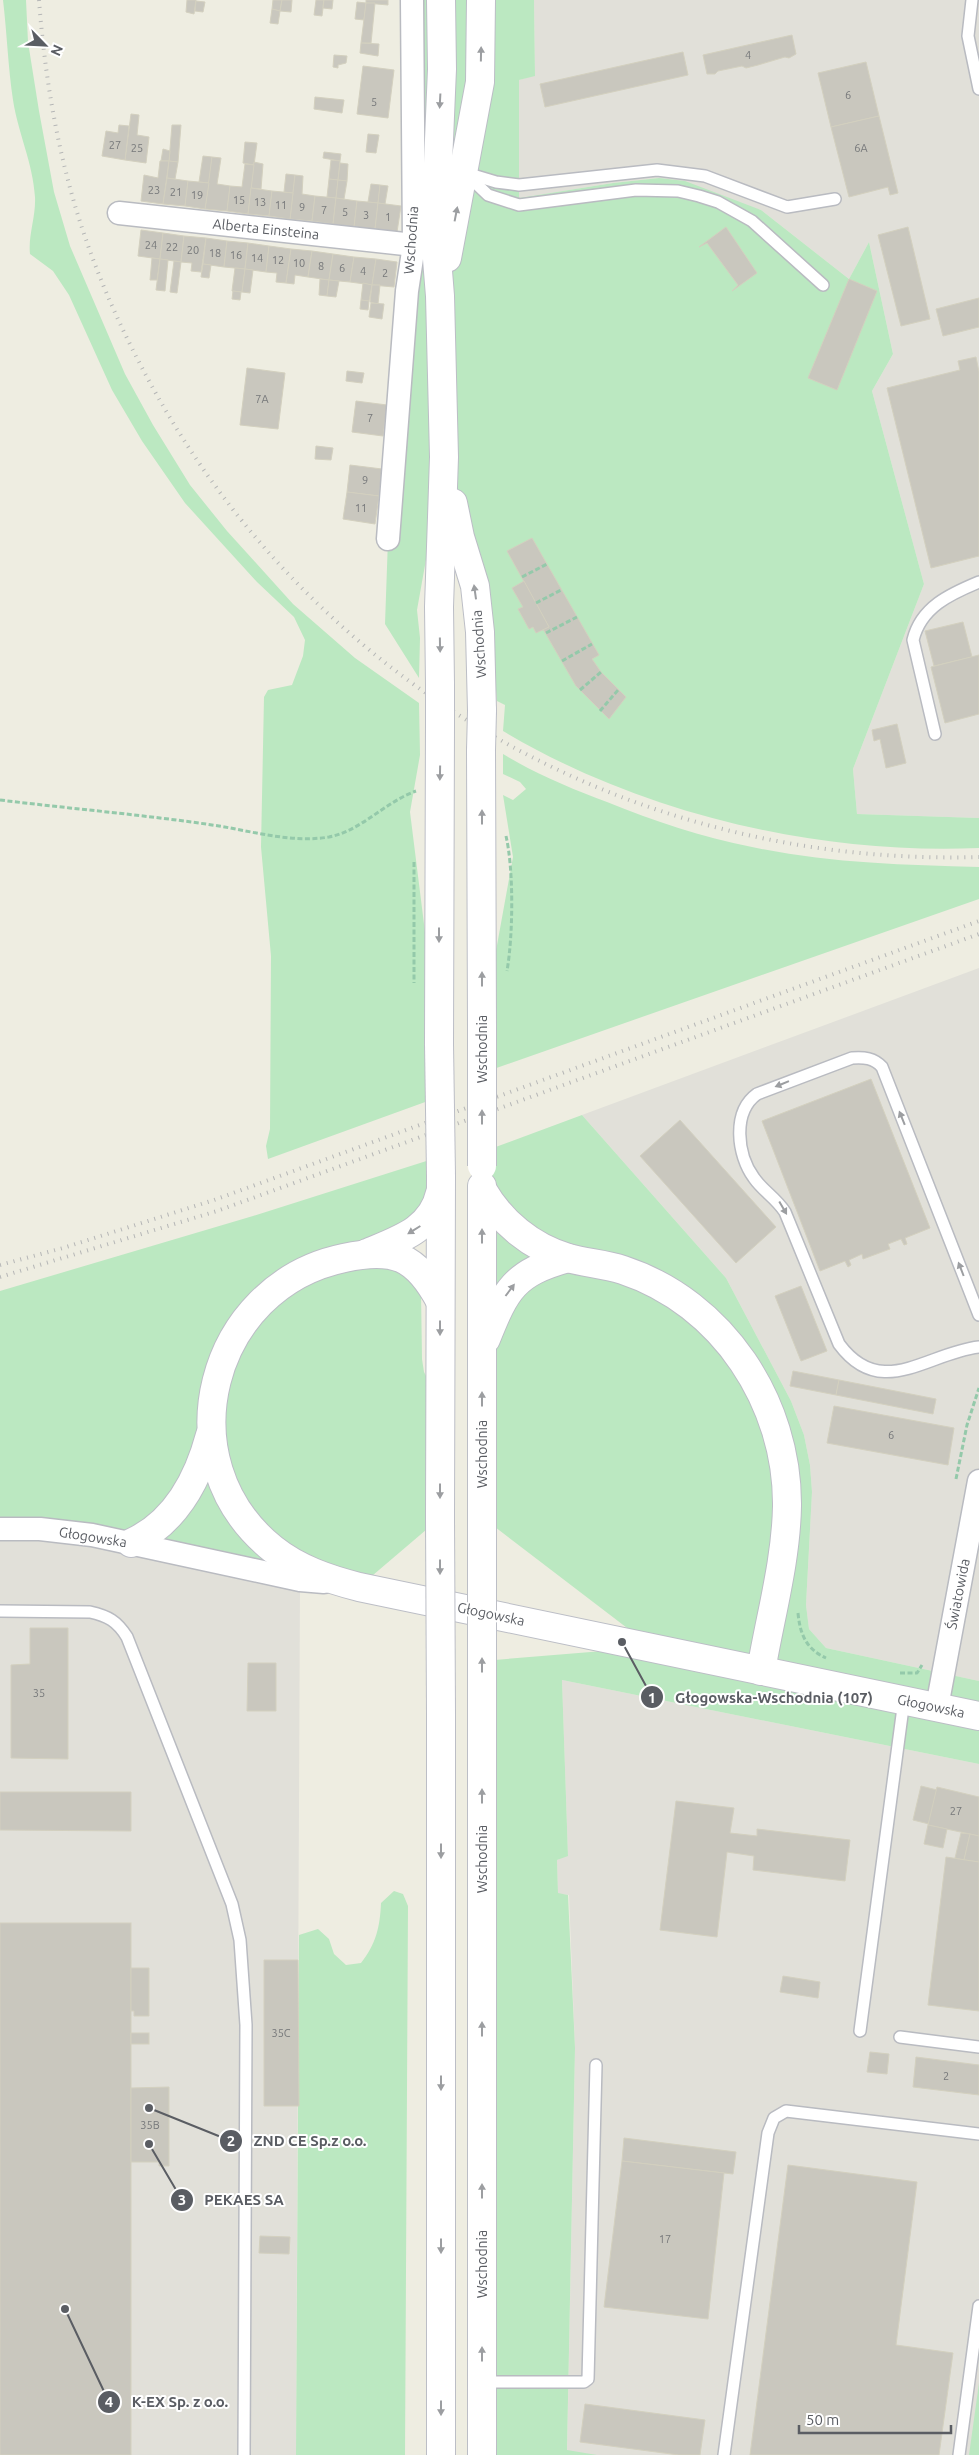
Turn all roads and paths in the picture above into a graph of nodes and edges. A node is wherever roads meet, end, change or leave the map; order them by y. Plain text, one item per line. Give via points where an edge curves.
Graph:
1 (412, 0) edge
2 (441, 0) edge
3 (481, 0) edge
4 (972, 0) edge
5 (979, 89) edge
6 (425, 172) junction
7 (464, 172) junction
8 (835, 199) dead end
9 (119, 213) dead end
10 (414, 246) junction
11 (823, 285) dead end
12 (440, 296) junction
13 (444, 457) junction
14 (388, 539) dead end
15 (547, 564) dead end
16 (522, 577) dead end
17 (979, 582) edge
18 (561, 590) dead end
19 (536, 603) dead end
20 (577, 617) dead end
21 (546, 633) dead end
22 (592, 644) dead end
23 (562, 661) dead end
24 (601, 672) dead end
25 (580, 690) dead end
26 (618, 690) dead end
27 (600, 711) dead end
28 (935, 734) dead end
29 (416, 791) dead end
30 (0, 800) edge
31 (482, 1177) junction
32 (440, 1184) junction
33 (366, 1254) junction
34 (568, 1258) junction
35 (440, 1301) junction
36 (979, 1315) edge
37 (979, 1347) edge
38 (481, 1350) junction
39 (979, 1388) edge
40 (967, 1425) dead end
41 (212, 1428) junction
42 (979, 1481) edge
43 (0, 1529) edge
44 (131, 1543) junction
45 (359, 1587) junction
46 (797, 1605) dead end
47 (0, 1611) edge
48 (833, 1659) dead end
49 (761, 1671) junction
50 (895, 1672) dead end
51 (917, 1673) dead end
52 (904, 1700) junction
53 (938, 1707) junction
54 (979, 1716) edge
55 (860, 2031) dead end
56 (900, 2037) dead end
57 (979, 2047) edge
58 (596, 2066) dead end
59 (979, 2134) edge
60 (979, 2306) edge
61 (482, 2382) junction
62 (244, 2455) edge
63 (441, 2455) edge
64 (482, 2455) edge
65 (724, 2455) edge
66 (959, 2455) edge

1 - 6 street, Wschodnia
2 -> 6 street, Wschodnia via 442,69
7 -> 3 street, Wschodnia via 480,82
4 - 5 lane via 968,36
6 - 7 street
6 - 10 street, Wschodnia
6 - 12 street, Wschodnia
7 - 8 lane via 519,185 657,170 705,176 787,207
7 - 11 lane via 488,195 519,205 636,190 678,191 699,196 718,202 752,221
12 -> 7 street, Wschodnia
9 - 10 street, Alberta Einsteina
10 - 14 street, Wschodnia via 406,291
12 - 13 street, Wschodnia
31 -> 13 street, Wschodnia, bridge via 480,632 475,586 460,537
13 -> 32 street, Wschodnia, bridge via 439,607
15 - 16 path
17 - 28 lane via 939,602 925,614 913,640
18 - 19 path
20 - 21 path
22 - 23 path
24 - 25 path
26 - 27 path
29 - 30 path via 402,796 357,825 330,837 312,838
31 - 34 street via 498,1214 515,1230
38 -> 31 street, Wschodnia
32 -> 33 street via 436,1209 428,1220 410,1233
32 - 35 street, Wschodnia
33 - 35 street via 383,1253 405,1259 424,1274
33 - 41 street via 309,1268 280,1284 256,1306 234,1336 222,1366 214,1396
38 -> 34 street via 499,1308 516,1282 542,1265
34 - 49 street via 623,1270 678,1298 725,1338 755,1380 776,1432 787,1506 779,1574
35 -> 63 street, Wschodnia, bridge
36 -> 37 lane via 882,1067 877,1062 852,1058 765,1090 748,1100 740,1134 747,1168 755,1180 778,1200 785,1212 845,1352 871,1370 888,1373
61 -> 38 street, Wschodnia, bridge
39 - 40 path
41 - 44 street via 200,1466 181,1502 153,1531
41 - 45 street via 221,1479 251,1527 272,1548 297,1565
42 - 53 street, Światowida
43 - 44 street, Głogowska via 75,1532
44 - 45 street, Głogowska via 300,1580
45 - 49 street, Głogowska
46 - 48 path via 799,1631 811,1649
47 - 62 lane via 90,1612 104,1615 120,1626 237,1923 246,2024
49 - 52 street, Głogowska
50 - 51 path
52 - 53 street, Głogowska
52 - 55 lane
53 - 54 street, Głogowska
56 - 57 lane
58 - 61 lane via 588,2380
59 - 65 lane via 786,2111 774,2118 768,2133
60 - 66 lane
61 - 64 street, Wschodnia

